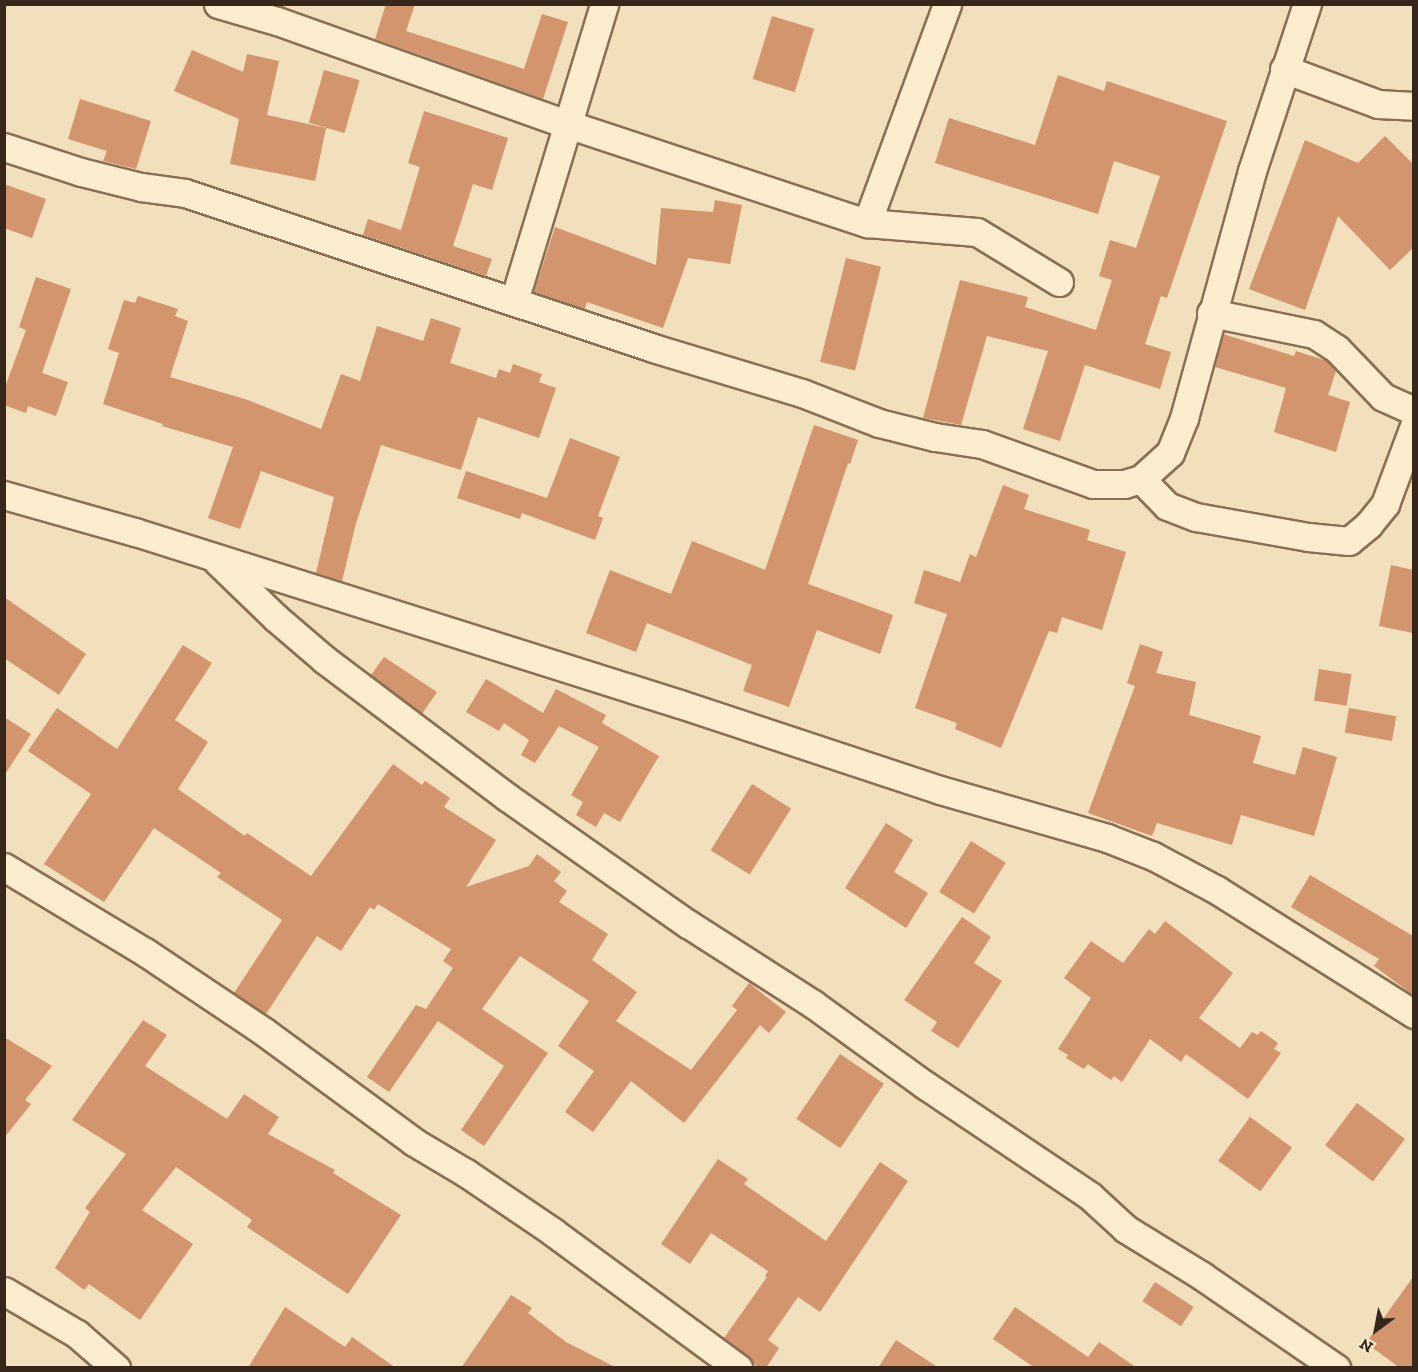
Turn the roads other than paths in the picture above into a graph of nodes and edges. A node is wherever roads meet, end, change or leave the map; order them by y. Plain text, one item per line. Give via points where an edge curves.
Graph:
1 (218, 4) edge
2 (604, 4) edge
3 (948, 4) edge
4 (1307, 4) edge
5 (1284, 69) junction
6 (1413, 106) edge
7 (567, 124) junction
8 (4, 147) edge
9 (867, 223) junction
10 (1059, 282) dead end
11 (514, 302) junction
12 (1211, 313) junction
13 (1413, 411) edge
14 (1413, 426) edge
15 (1142, 479) junction
16 (4, 495) edge
17 (213, 556) junction
18 (4, 867) edge
19 (1413, 1014) edge
20 (4, 1291) edge
21 (116, 1368) edge
22 (738, 1368) edge
23 (1336, 1368) edge

1 - 7 street via 277,21
2 - 7 street
3 - 9 street
4 - 5 street
5 - 6 street via 1378,104
5 - 12 street
7 - 9 street
7 - 11 street
8 - 11 street via 81,172 185,193
9 - 10 street via 977,232
11 - 15 street via 802,393 879,423 982,444 1093,484 1124,484
12 - 13 street via 1314,334 1337,349 1383,397
12 - 15 street via 1184,418 1170,453
14 - 15 street via 1385,504 1370,524 1349,541 1196,517 1167,506
16 - 17 street
17 - 19 street via 940,790 1107,838 1153,856 1217,890
17 - 23 street via 325,660 498,791 1090,1196 1126,1229
18 - 22 street via 145,952 263,1030 404,1135 553,1232
20 - 21 street via 77,1334

